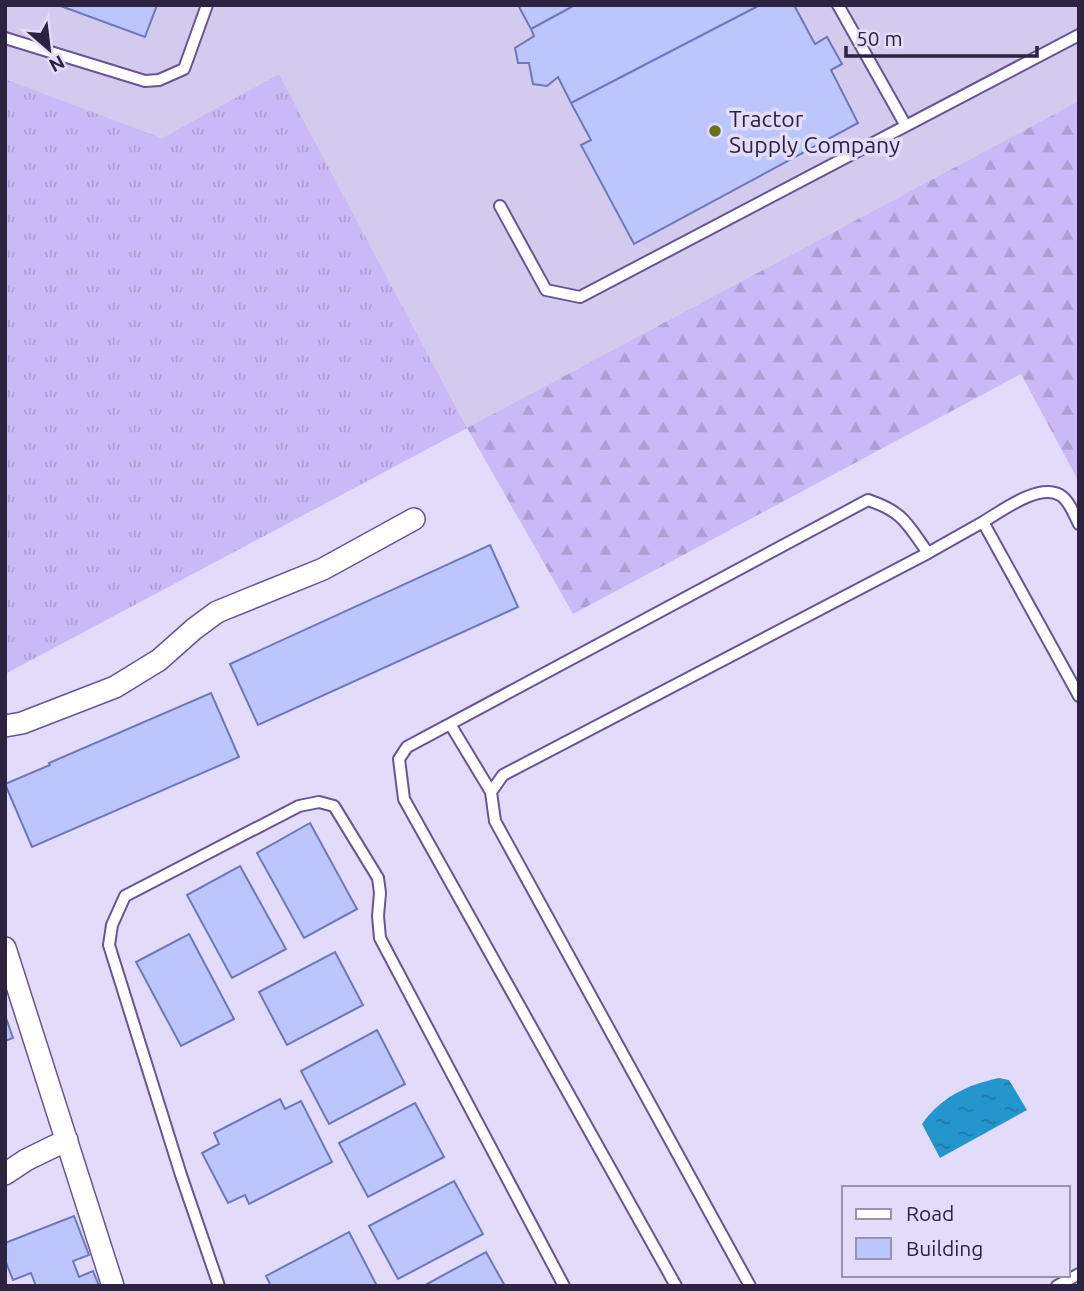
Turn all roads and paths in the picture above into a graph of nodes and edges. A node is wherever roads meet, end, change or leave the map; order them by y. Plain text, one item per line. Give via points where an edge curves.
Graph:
1 (207, 5) edge
2 (838, 5) edge
3 (1079, 35) edge
4 (5, 38) edge
5 (906, 126) junction
6 (500, 206) dead end
7 (414, 519) dead end
8 (983, 522) junction
9 (1079, 524) edge
10 (928, 553) junction
11 (1079, 696) edge
12 (450, 724) junction
13 (5, 726) edge
14 (491, 792) junction
15 (5, 948) edge
16 (66, 1140) junction
17 (5, 1174) edge
18 (1079, 1274) edge
19 (113, 1286) edge
20 (219, 1286) edge
21 (565, 1286) edge
22 (676, 1286) edge
23 (750, 1286) edge
24 (1057, 1286) edge

1 - 4 lane via 184,69 159,80 145,81
2 - 5 lane
3 - 5 lane
5 - 6 lane via 580,297 546,290
7 - 13 street via 323,569 218,612 159,660 115,687
8 - 9 lane via 1040,492 1067,501
8 - 10 lane
8 - 11 lane
10 - 12 lane via 903,517 868,500
10 - 14 lane via 503,775
12 - 14 lane
12 - 22 lane via 408,747 399,759 404,799
14 - 23 lane via 495,821
15 - 16 street
16 - 17 street
16 - 19 street
18 - 24 lane
20 - 21 lane via 109,945 112,925 125,896 299,806 319,802 334,806 378,878 380,938

